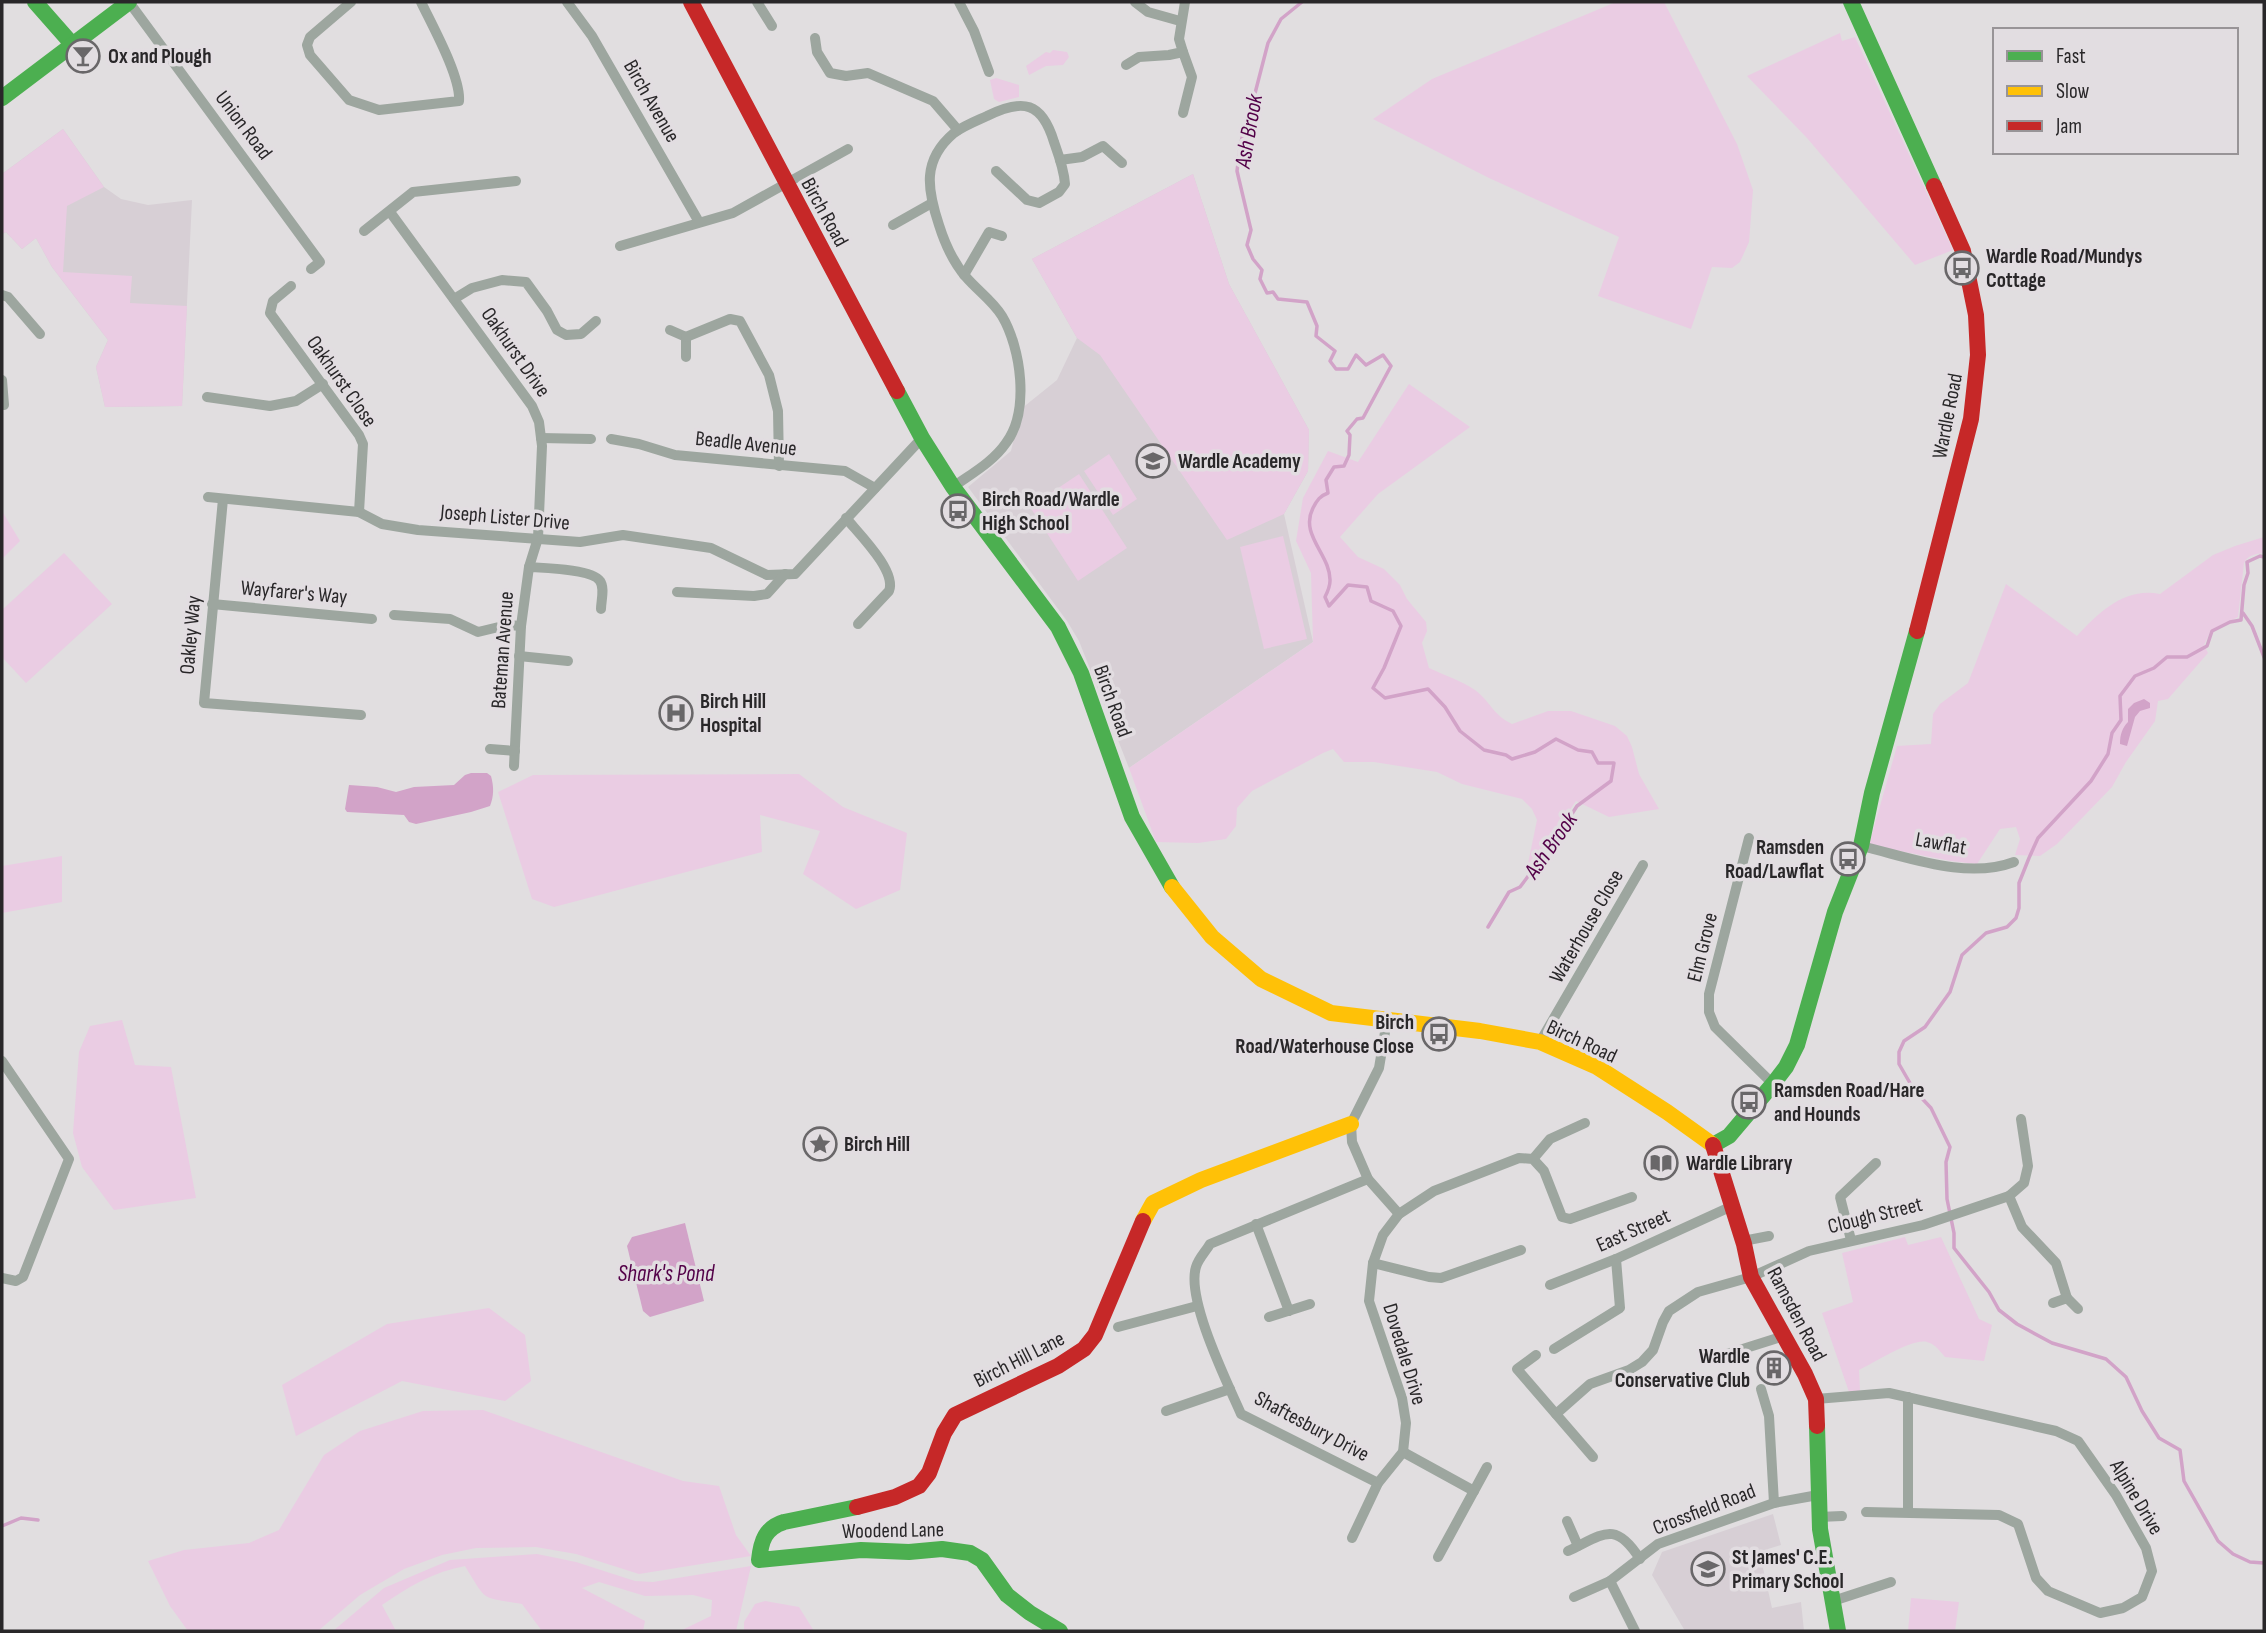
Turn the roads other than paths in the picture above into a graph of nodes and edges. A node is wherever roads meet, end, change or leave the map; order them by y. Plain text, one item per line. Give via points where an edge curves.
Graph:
1 (35, 2) edge
2 (129, 2) edge
3 (349, 2) edge
4 (421, 2) edge
5 (567, 2) edge
6 (691, 2) edge
7 (757, 2) edge
8 (959, 2) edge
9 (1135, 2) edge
10 (1185, 2) edge
11 (1851, 2) edge
12 (1180, 21) junction
13 (772, 26) dead end
14 (815, 38) dead end
15 (72, 44) junction
16 (1183, 52) junction
17 (1126, 65) dead end
18 (989, 72) dead end
19 (2, 98) edge
20 (1183, 113) dead end
21 (958, 130) junction
22 (848, 149) dead end
23 (1060, 160) junction
24 (1122, 163) dead end
25 (996, 171) dead end
26 (516, 181) dead end
27 (786, 183) junction
28 (932, 203) junction
29 (390, 212) junction
30 (699, 222) junction
31 (893, 225) dead end
32 (364, 231) dead end
33 (1002, 236) dead end
34 (620, 246) dead end
35 (320, 263) dead end
36 (964, 275) junction
37 (291, 286) dead end
38 (2, 295) edge
39 (454, 299) junction
40 (28, 321) junction
41 (596, 321) dead end
42 (19, 329) dead end
43 (670, 330) dead end
44 (40, 334) dead end
45 (686, 337) junction
46 (685, 357) dead end
47 (2, 380) edge
48 (323, 384) junction
49 (207, 397) dead end
50 (4, 405) edge
51 (541, 438) junction
52 (922, 438) junction
53 (591, 439) dead end
54 (611, 439) dead end
55 (779, 466) junction
56 (953, 487) junction
57 (875, 488) junction
58 (208, 497) dead end
59 (223, 499) junction
60 (359, 512) junction
61 (846, 519) junction
62 (538, 538) junction
63 (528, 567) junction
64 (790, 574) junction
65 (677, 592) dead end
66 (212, 604) junction
67 (601, 609) dead end
68 (394, 615) dead end
69 (372, 619) dead end
70 (858, 624) dead end
71 (521, 626) junction
72 (519, 656) junction
73 (568, 661) dead end
74 (360, 715) dead end
75 (490, 748) dead end
76 (515, 751) junction
77 (514, 766) dead end
78 (1749, 838) dead end
79 (1860, 849) junction
80 (2014, 862) dead end
81 (1643, 865) dead end
82 (1387, 1020) junction
83 (1541, 1042) junction
84 (2, 1061) edge
85 (1773, 1084) junction
86 (2021, 1119) dead end
87 (1585, 1123) dead end
88 (1351, 1124) junction
89 (1713, 1145) junction
90 (1533, 1159) junction
91 (1876, 1163) dead end
92 (1368, 1179) junction
93 (1632, 1196) dead end
94 (2009, 1196) junction
95 (1730, 1207) junction
96 (1399, 1214) junction
97 (1256, 1224) junction
98 (1769, 1236) dead end
99 (1851, 1240) junction
100 (1743, 1241) junction
101 (1521, 1250) dead end
102 (1616, 1259) junction
103 (1373, 1263) junction
104 (1751, 1277) junction
105 (2, 1278) edge
106 (1550, 1285) dead end
107 (2067, 1298) junction
108 (2053, 1303) dead end
109 (1310, 1304) dead end
110 (1197, 1306) junction
111 (2078, 1309) dead end
112 (1289, 1311) junction
113 (1269, 1317) dead end
114 (1118, 1327) dead end
115 (1784, 1336) junction
116 (1554, 1349) dead end
117 (1715, 1354) dead end
118 (1536, 1355) dead end
119 (1230, 1389) junction
120 (1761, 1389) dead end
121 (1908, 1397) junction
122 (1815, 1399) junction
123 (1166, 1411) dead end
124 (1556, 1414) junction
125 (1404, 1452) junction
126 (1594, 1457) dead end
127 (1487, 1467) dead end
128 (1378, 1483) junction
129 (1474, 1491) junction
130 (1818, 1495) junction
131 (1774, 1503) junction
132 (1908, 1511) junction
133 (1866, 1512) dead end
134 (1842, 1516) dead end
135 (1819, 1517) junction
136 (1567, 1521) dead end
137 (1352, 1538) dead end
138 (1438, 1558) dead end
139 (1640, 1559) junction
140 (759, 1560) joint
141 (1610, 1581) junction
142 (1891, 1582) dead end
143 (1574, 1597) dead end
144 (1833, 1601) junction
145 (1060, 1631) edge
146 (1635, 1631) edge
147 (1839, 1631) edge

1 - 15 main road
2 - 15 main road
2 - 35 street, Union Road
3 - 4 street via 307,45 310,55 349,100 379,110 459,101 452,69
5 - 30 street, Birch Avenue via 592,36
6 - 27 main road, Birch Road
7 - 13 street
8 - 18 street
9 - 12 street via 1148,12
10 - 12 street
11 - 79 main road, Wardle Road via 1963,251 1979,333 1978,383 1971,419
12 - 16 street
14 - 21 street via 817,52 830,73 868,73 933,101
15 - 19 main road
16 - 17 street via 1139,57
16 - 20 street via 1192,77
21 - 23 street via 1006,107 1034,108 1050,128
21 - 28 street via 943,143 933,162 928,181
22 - 27 street
23 - 24 street via 1082,157 1103,146
23 - 25 street via 1065,184 1039,203 1027,200
26 - 29 street via 413,192
27 - 30 street via 733,213
27 - 52 main road, Birch Road
28 - 31 street
28 - 36 street via 946,249
29 - 32 street
29 - 39 street, Oakhurst Drive
30 - 34 street
33 - 36 street via 989,232
36 - 56 street via 1002,315 1016,354 1020,404 1007,442 994,458
37 - 48 street, Oakhurst Close via 272,301 270,313
38 - 40 street
39 - 41 street via 472,288 502,280 526,282 557,330 580,334
39 - 51 street, Oakhurst Drive via 532,406
40 - 42 street
40 - 44 street
43 - 45 street
45 - 46 street
45 - 55 street via 730,319 740,321 769,375 778,411
47 - 50 street
48 - 49 street via 296,401 270,406
48 - 60 street, Oakhurst Close via 363,444
51 - 53 street
51 - 62 street, Oakhurst Drive
52 - 56 main road, Birch Road
52 - 57 street
54 - 55 street, Beadle Avenue via 675,455
55 - 57 street, Beadle Avenue via 845,471
56 - 82 main road, Birch Road via 1058,627 1081,673 1132,817 1167,881 1212,937 1261,979 1331,1013
57 - 61 street
58 - 59 street, Joseph Lister Drive
59 - 60 street, Joseph Lister Drive
59 - 66 street, Oakley Way
60 - 62 street, Joseph Lister Drive via 382,524 418,530
61 - 64 street
61 - 70 street via 888,570 891,586
62 - 63 street, Bateman Avenue
62 - 64 street, Joseph Lister Drive via 580,542 623,535 711,548 767,575
63 - 67 street via 589,573 603,587
63 - 71 street, Bateman Avenue
64 - 65 street via 767,594
66 - 69 street, Wayfarer's Way
66 - 74 street, Oakley Way via 204,703
68 - 71 street via 450,619 478,632
71 - 72 street, Bateman Avenue
72 - 73 street
72 - 76 street, Bateman Avenue
75 - 76 street
76 - 77 street, Bateman Avenue
78 - 85 street, Elm Grove via 1709,994 1709,1012 1715,1027
79 - 80 street, Lawflat via 1961,868
79 - 85 main road via 1835,912 1797,1045
81 - 83 street, Waterhouse Close
82 - 83 main road, Birch Road
82 - 88 street via 1379,1068
83 - 89 main road, Birch Road via 1597,1067
84 - 105 street via 69,1159 23,1277 16,1281
85 - 89 main road via 1729,1136
86 - 94 street via 2028,1166 2024,1182
87 - 90 street via 1550,1139
88 - 92 street via 1352,1142
88 - 140 main road, Birch Hill Lane via 1201,1180 1153,1203 1095,1335 1084,1349 955,1415 921,1485 869,1503 775,1525 763,1536
89 - 95 main road, Ramsden Road
90 - 93 street via 1544,1171 1562,1217 1570,1219
90 - 96 street via 1519,1158 1434,1191
91 - 99 street via 1840,1197
92 - 96 street
92 - 97 street, Shaftesbury Drive
94 - 99 street, Clough Street via 1923,1225
94 - 107 street via 2022,1227 2056,1263
95 - 100 main road, Ramsden Road
95 - 102 street, East Street
96 - 103 street, Dovedale Drive via 1382,1236
97 - 110 street, Shaftesbury Drive via 1210,1244 1196,1267
97 - 112 street
98 - 100 street
99 - 104 street, Clough Street via 1809,1251
100 - 104 main road, Ramsden Road
101 - 103 street via 1441,1278
102 - 106 street, East Street
102 - 116 street via 1620,1308
103 - 125 street, Dovedale Drive via 1368,1301 1402,1398
104 - 115 main road, Ramsden Road
104 - 124 street, Clough Street via 1682,1301 1669,1311 1653,1350 1642,1362 1590,1384
107 - 108 street
107 - 111 street
109 - 112 street
110 - 114 street
110 - 119 street, Shaftesbury Drive
112 - 113 street
115 - 117 street
115 - 122 main road, Ramsden Road
118 - 124 street via 1517,1369
119 - 123 street
119 - 128 street, Shaftesbury Drive via 1241,1414
120 - 131 street via 1769,1416
121 - 122 street, Alpine Drive via 1889,1393
121 - 132 street
121 - 132 street, Alpine Drive via 2078,1441 2116,1495 2146,1548 2152,1571 2142,1597 2123,1608 2100,1613 2048,1591 2036,1578 2018,1524 1999,1515
122 - 130 main road, Ramsden Road
124 - 126 street
125 - 128 street
125 - 129 street
127 - 129 street
128 - 137 street
129 - 138 street
130 - 131 street, Crossfield Road
130 - 135 main road, Ramsden Road
131 - 139 street, Crossfield Road via 1658,1544
132 - 133 street, Alpine Drive
134 - 135 street
135 - 144 main road, Ramsden Road
136 - 139 street via 1573,1549 1613,1533 1623,1537
139 - 141 street, Crossfield Road
140 - 145 main road, Woodend Lane via 861,1550 970,1553 982,1560 1007,1595
141 - 143 street, Crossfield Road
141 - 146 street
142 - 144 street
144 - 147 main road, Ramsden Road

